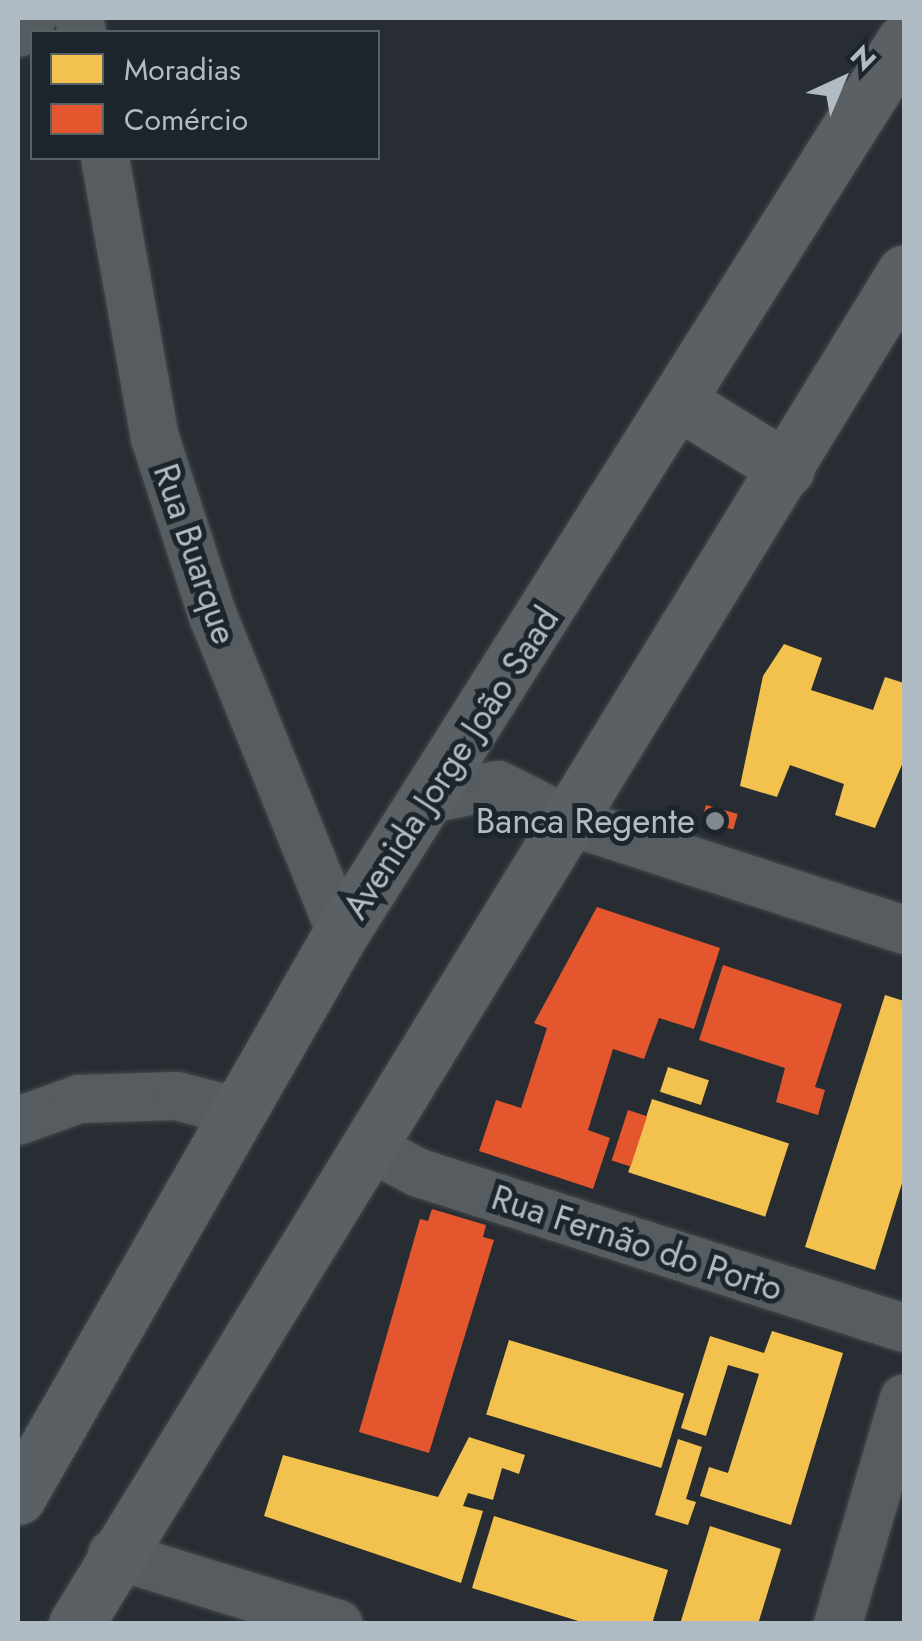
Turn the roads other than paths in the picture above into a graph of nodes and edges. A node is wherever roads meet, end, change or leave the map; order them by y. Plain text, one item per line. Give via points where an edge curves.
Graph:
1 (32, 18) edge
2 (18, 32) edge
3 (904, 41) edge
4 (104, 160) edge
5 (904, 273) edge
6 (679, 402) junction
7 (787, 469) junction
8 (431, 799) junction
9 (572, 822) junction
10 (904, 930) edge
11 (341, 933) junction
12 (238, 1112) junction
13 (18, 1121) edge
14 (373, 1149) junction
15 (904, 1328) edge
16 (904, 1398) edge
17 (18, 1497) edge
18 (112, 1554) junction
19 (76, 1624) edge
20 (338, 1624) edge
21 (838, 1624) edge

1 - 2 street
3 - 6 main road, Avenida Jorge João Saad
4 - 11 street, Rua Buarque via 156,438 213,616
5 - 7 main road
6 - 7 main road
6 - 8 main road, Avenida Jorge João Saad
7 - 9 main road
8 - 9 street via 498,785
8 - 11 main road, Avenida Jorge João Saad
9 - 10 street
9 - 14 main road
11 - 12 main road, Avenida Jorge João Saad
12 - 13 street via 177,1096 79,1098
12 - 17 main road, Avenida Jorge João Saad
14 - 15 street, Rua Fernão do Porto via 419,1173
14 - 18 main road
16 - 21 street
18 - 19 main road
18 - 20 street

